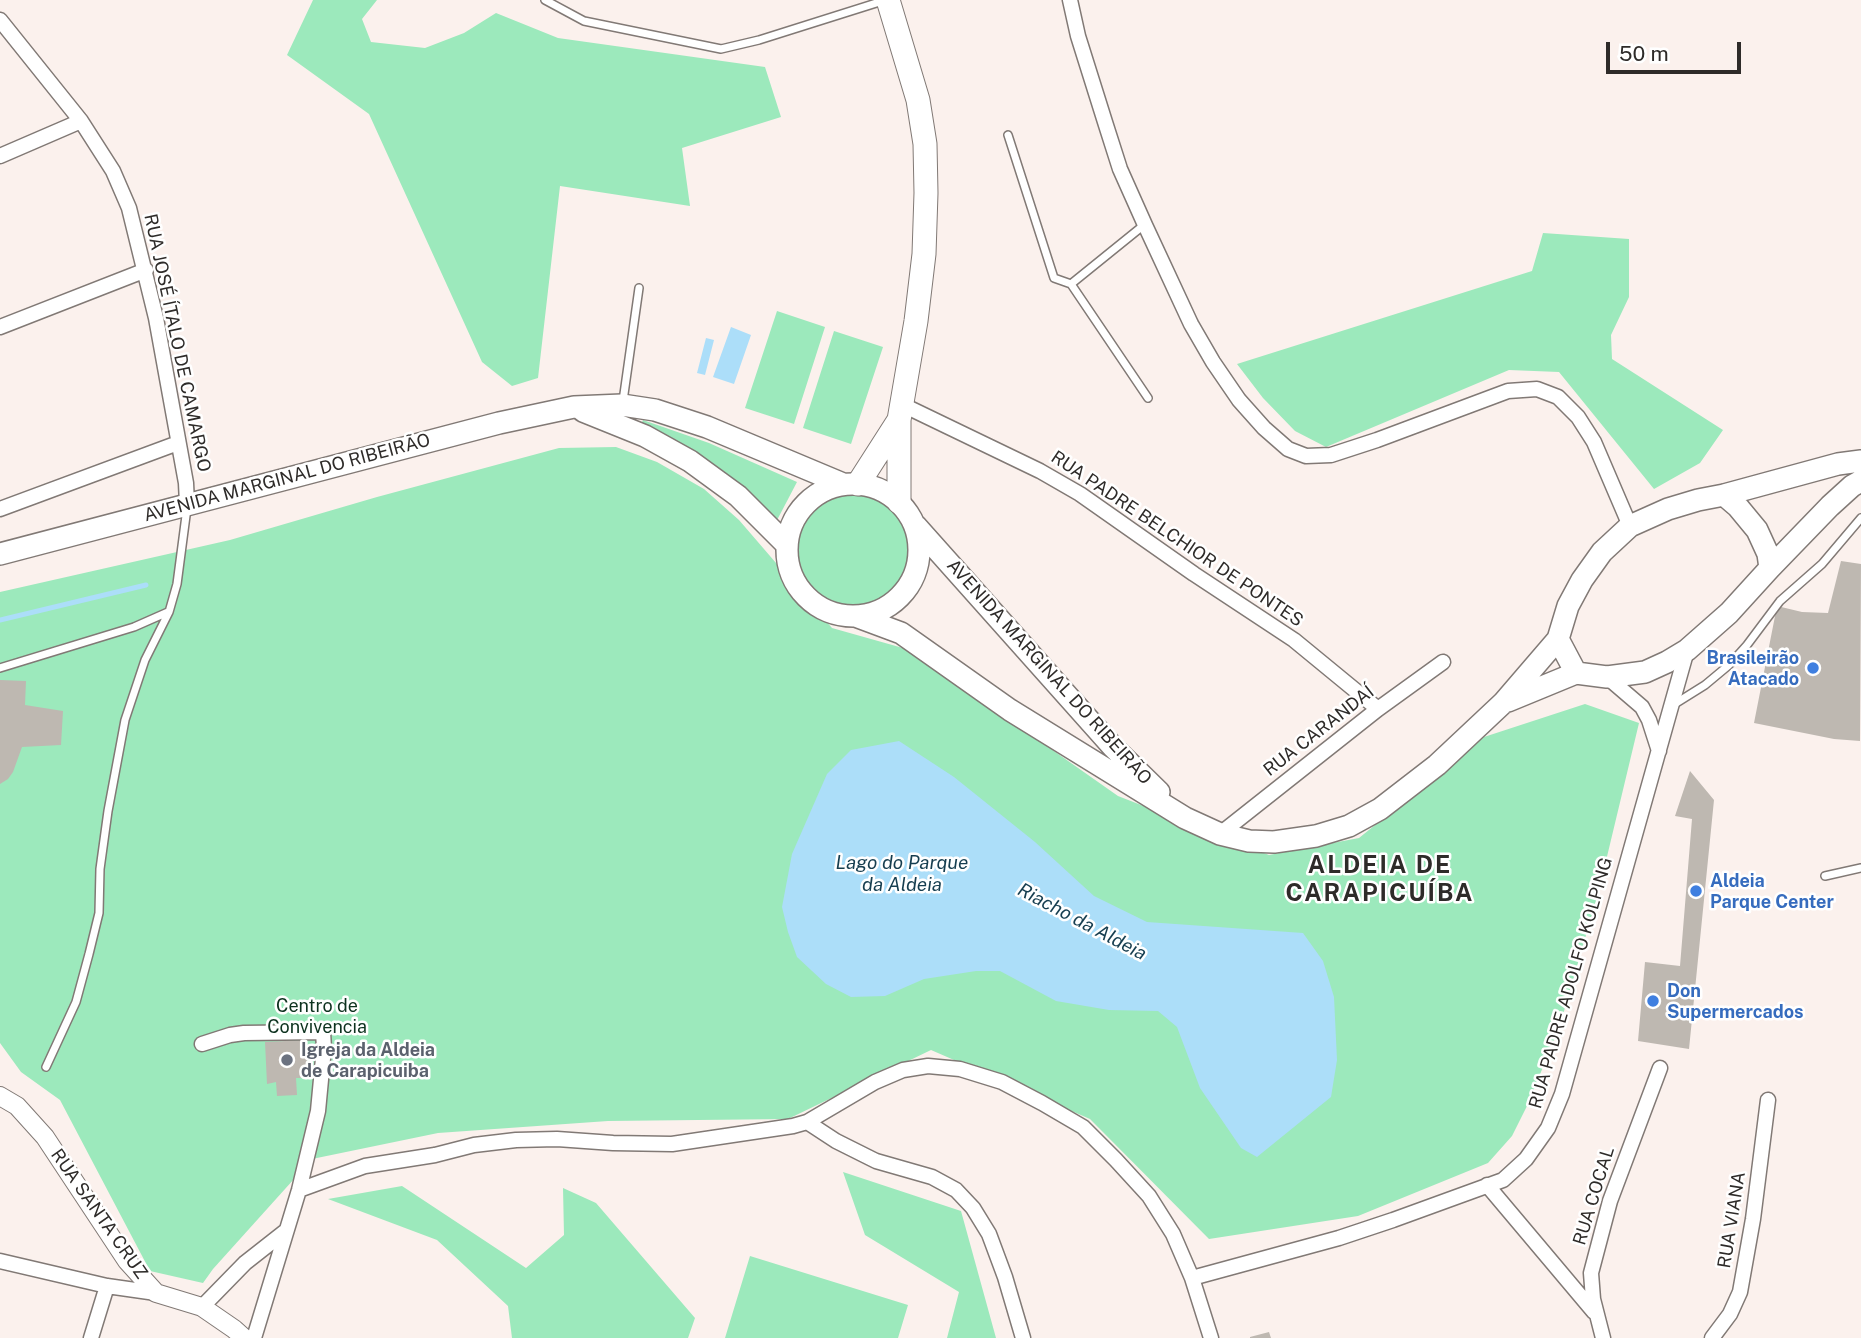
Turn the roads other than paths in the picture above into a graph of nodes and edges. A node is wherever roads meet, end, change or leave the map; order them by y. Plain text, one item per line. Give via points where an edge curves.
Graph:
1 (545, 0) edge
2 (888, 0) edge
3 (1070, 0) edge
4 (0, 20) edge
5 (81, 121) junction
6 (1009, 135) dead end
7 (0, 156) edge
8 (1145, 225) junction
9 (146, 270) junction
10 (1070, 284) junction
11 (639, 288) dead end
12 (0, 327) edge
13 (1148, 398) dead end
14 (622, 405) junction
15 (574, 407) junction
16 (901, 412) junction
17 (178, 443) junction
18 (1861, 461) edge
19 (1861, 481) edge
20 (850, 484) junction
21 (1724, 495) junction
22 (899, 502) junction
23 (187, 504) junction
24 (0, 509) edge
25 (1861, 518) edge
26 (915, 524) junction
27 (1630, 526) junction
28 (787, 545) junction
29 (0, 554) edge
30 (1770, 568) junction
31 (169, 612) junction
32 (858, 617) junction
33 (1558, 639) junction
34 (1687, 650) junction
35 (1443, 662) dead end
36 (0, 668) edge
37 (1576, 673) junction
38 (1607, 677) junction
39 (1503, 703) junction
40 (1673, 706) junction
41 (1378, 709) junction
42 (1660, 751) junction
43 (1185, 818) junction
44 (1220, 834) junction
45 (1861, 868) edge
46 (1825, 876) dead end
47 (202, 1044) dead end
48 (46, 1067) dead end
49 (1660, 1068) dead end
50 (0, 1096) edge
51 (1768, 1100) dead end
52 (807, 1122) junction
53 (1487, 1185) junction
54 (299, 1190) junction
55 (287, 1230) junction
56 (0, 1261) edge
57 (1192, 1278) junction
58 (107, 1286) junction
59 (156, 1293) junction
60 (202, 1307) junction
61 (1597, 1315) junction
62 (91, 1338) edge
63 (244, 1338) edge
64 (254, 1338) edge
65 (1023, 1338) edge
66 (1211, 1338) edge
67 (1603, 1338) edge
68 (1712, 1338) edge

1 - 2 lane via 584,20 720,49
2 - 16 main road via 918,100 925,156 924,254
3 - 8 street via 1112,145
4 - 5 street, RUA JOSÉ ÍTALO DE CAMARGO
5 - 7 street
5 - 9 street, RUA JOSÉ ÍTALO DE CAMARGO via 113,171
6 - 10 lane via 1054,278
8 - 10 lane
8 - 27 street via 1213,362 1264,428 1288,449 1306,456 1331,455 1508,391 1537,389 1558,397 1578,417 1594,442
9 - 12 street
9 - 17 street, RUA JOSÉ ÍTALO DE CAMARGO
10 - 13 lane
11 - 14 lane
14 - 15 main road, AVENIDA MARGINAL DO RIBEIRÃO
14 - 20 main road, AVENIDA MARGINAL DO RIBEIRÃO via 707,427
15 - 23 main road, AVENIDA MARGINAL DO RIBEIRÃO
15 - 28 main road via 645,436 690,461 738,496
16 - 20 main road
16 - 22 main road
16 - 41 street, RUA PADRE BELCHIOR DE PONTES via 1040,471 1080,494 1294,640
17 - 23 street, RUA JOSÉ ÍTALO DE CAMARGO
17 - 24 street
18 - 21 main road
19 - 30 main road via 1829,506
20 - 22 main road, AVENIDA MARGINAL DO RIBEIRÃO via 880,489
20 - 28 main road via 826,489 805,505
21 - 27 main road via 1668,509
21 - 30 main road via 1757,530
22 - 26 main road, AVENIDA MARGINAL DO RIBEIRÃO
23 - 29 main road, AVENIDA MARGINAL DO RIBEIRÃO
23 - 31 lane
25 - 40 lane via 1822,564 1780,601 1729,665
26 - 32 main road, AVENIDA MARGINAL DO RIBEIRÃO via 920,545 910,585 897,601
26 - 43 main road, AVENIDA MARGINAL DO RIBEIRÃO via 1113,747
27 - 33 main road via 1602,552 1582,580
28 - 32 main road, AVENIDA MARGINAL DO RIBEIRÃO via 793,579 803,593 818,607
30 - 34 main road via 1730,613
31 - 36 lane via 134,628
31 - 48 lane via 145,660 125,720 100,869 99,914 76,1002
32 - 43 main road, AVENIDA MARGINAL DO RIBEIRÃO via 901,633 1010,710
33 - 37 main road
33 - 39 main road, AVENIDA MARGINAL DO RIBEIRÃO
34 - 38 main road via 1645,671
34 - 40 street, RUA PADRE ADOLFO KOLPING
35 - 41 street, RUA CARANDAÍ
37 - 38 main road
37 - 39 main road, AVENIDA MARGINAL DO RIBEIRÃO
38 - 42 street via 1642,707
39 - 44 main road, AVENIDA MARGINAL DO RIBEIRÃO via 1406,790 1349,825 1274,842
40 - 42 street, RUA PADRE ADOLFO KOLPING
41 - 44 street, RUA CARANDAÍ
42 - 53 street, RUA PADRE ADOLFO KOLPING via 1562,1094 1548,1128 1526,1159 1503,1180
43 - 44 main road, AVENIDA MARGINAL DO RIBEIRÃO
45 - 46 lane
47 - 54 street via 244,1033 323,1032 318,1111
49 - 61 street, RUA COCAL via 1598,1244 1591,1273
50 - 59 street, RUA SANTA CRUZ via 17,1106 45,1137 127,1261
51 - 68 street, RUA VIANA via 1740,1292
52 - 54 street via 672,1144 557,1139 474,1145 365,1166
52 - 57 street via 902,1070 928,1066 960,1069 1002,1083 1083,1127 1116,1160 1149,1196 1173,1234
52 - 65 street via 876,1161 932,1177 956,1190 989,1234
53 - 57 street, RUA PADRE ADOLFO KOLPING via 1339,1238
53 - 61 street
54 - 55 street
55 - 60 street via 245,1263
55 - 64 street
56 - 58 street
57 - 66 street
58 - 59 street
58 - 62 street
59 - 60 street, RUA SANTA CRUZ
60 - 63 street, RUA SANTA CRUZ
61 - 67 street, RUA COCAL

